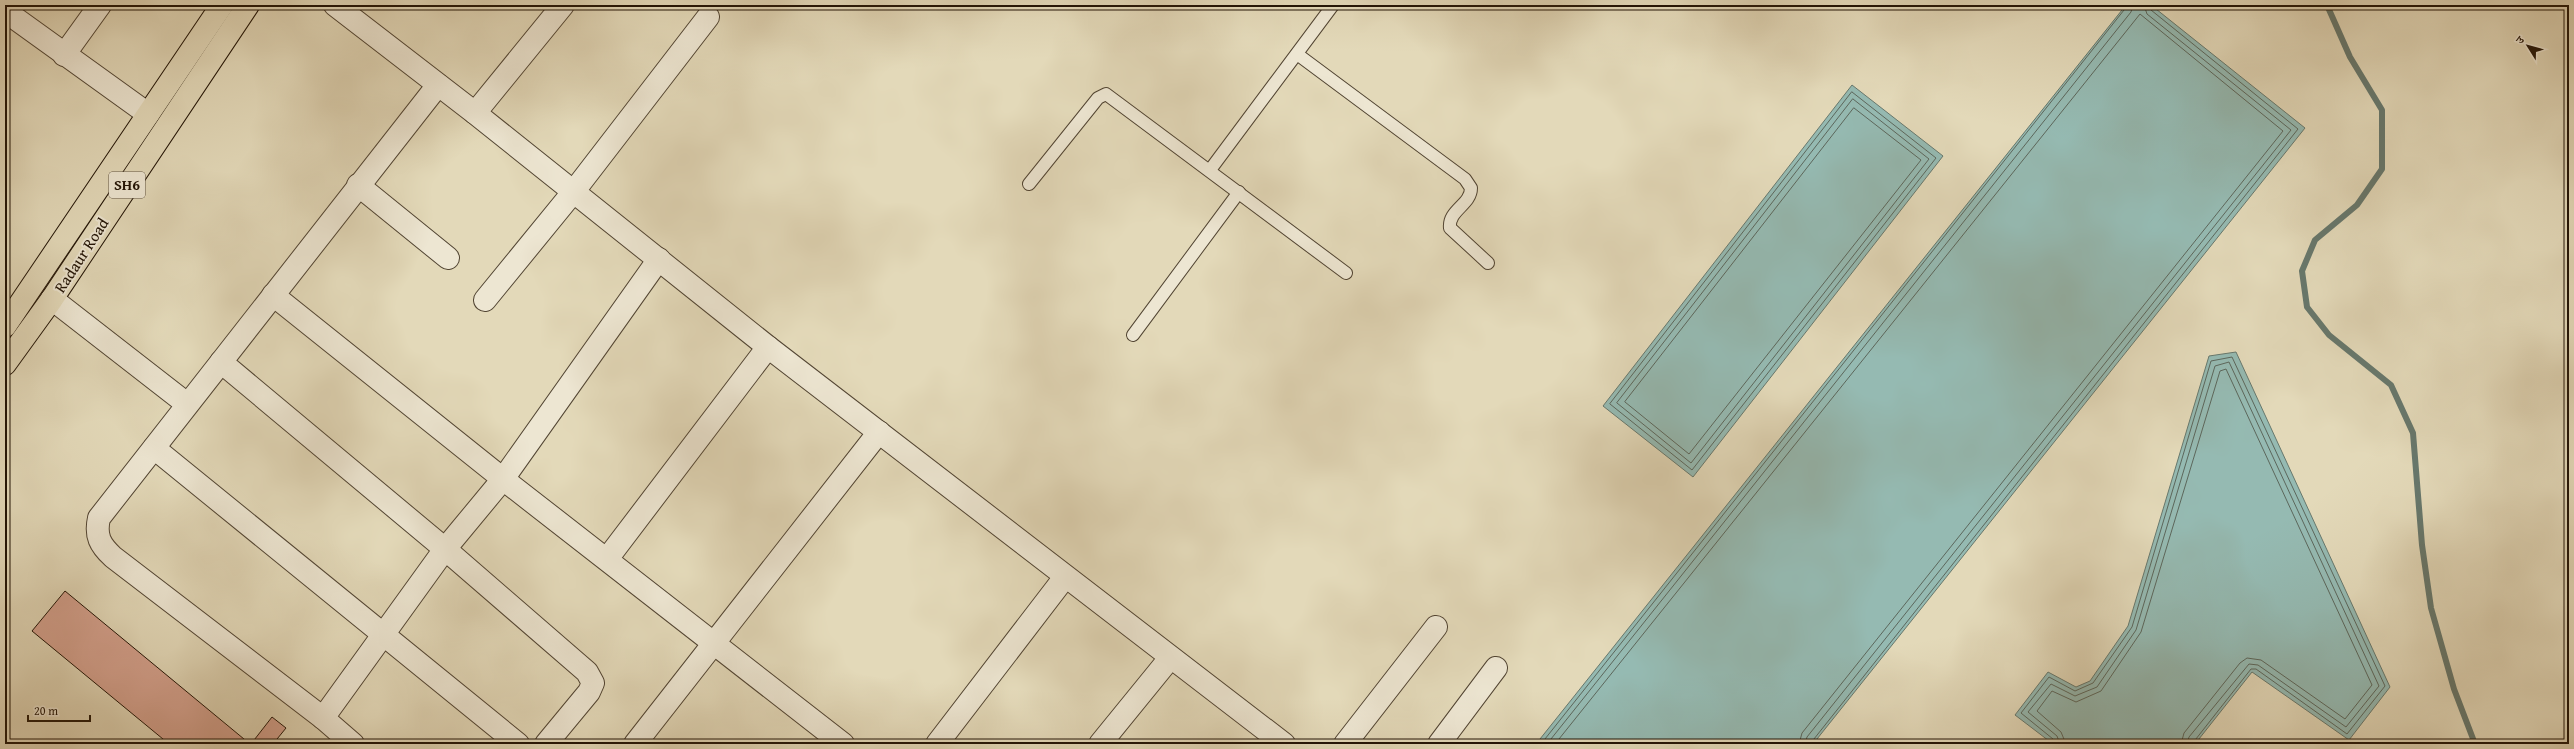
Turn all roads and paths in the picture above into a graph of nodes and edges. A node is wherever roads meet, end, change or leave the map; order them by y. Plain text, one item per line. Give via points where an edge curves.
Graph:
1 (100, 5) edge
2 (222, 5) edge
3 (248, 5) edge
4 (335, 5) edge
5 (563, 5) edge
6 (1333, 5) edge
7 (5, 11) edge
8 (708, 17) dead end
9 (1297, 54) junction
10 (64, 55) junction
11 (438, 85) junction
12 (475, 113) junction
13 (148, 114) junction
14 (1210, 170) junction
15 (1029, 184) dead end
16 (358, 186) junction
17 (574, 191) junction
18 (1239, 192) junction
19 (448, 258) dead end
20 (659, 259) junction
21 (1488, 263) dead end
22 (1346, 274) dead end
23 (273, 295) junction
24 (52, 299) junction
25 (485, 300) dead end
26 (5, 326) edge
27 (1133, 334) dead end
28 (768, 347) junction
29 (221, 362) junction
30 (5, 364) edge
31 (188, 404) junction
32 (879, 432) junction
33 (154, 448) junction
34 (502, 479) junction
35 (446, 549) junction
36 (607, 559) junction
37 (1065, 577) junction
38 (1436, 627) dead end
39 (385, 634) junction
40 (713, 643) junction
41 (1170, 658) junction
42 (1496, 668) dead end
43 (323, 718) junction
44 (1273, 741) edge
45 (353, 744) edge
46 (518, 744) edge
47 (546, 744) edge
48 (635, 744) edge
49 (843, 744) edge
50 (937, 744) edge
51 (1100, 744) edge
52 (1345, 744) edge
53 (1439, 744) edge

1 - 10 street
2 - 13 main road, Radaur Road / SH6
3 - 24 main road, Radaur Road / SH6
4 - 11 street
5 - 12 street
6 - 9 lane
7 - 10 street
8 - 17 street
9 - 14 lane
9 - 21 lane via 1465,179 1471,188 1470,196 1451,217 1450,228
10 - 13 street
11 - 12 street
11 - 16 street
12 - 17 street
13 - 26 main road, Radaur Road / SH6
14 - 15 lane via 1106,94 1098,98
14 - 18 lane
16 - 19 street
16 - 23 street
17 - 20 street
17 - 25 street
18 - 22 lane
18 - 27 lane
20 - 28 street
20 - 34 street
23 - 29 street
23 - 34 street
24 - 30 main road, Radaur Road / SH6
24 - 31 street
28 - 32 street
28 - 36 street
29 - 31 street
29 - 35 street
31 - 33 street
32 - 37 street
32 - 40 street
33 - 39 street
33 - 43 street via 99,518 96,529 98,540 113,557
34 - 35 street
34 - 36 street
35 - 39 street
35 - 47 street via 579,663 592,679 589,692
36 - 40 street
37 - 41 street
37 - 50 street
38 - 52 street
39 - 43 street
39 - 46 street
40 - 48 street
40 - 49 street
41 - 44 street
41 - 51 street
42 - 53 street
43 - 45 street

